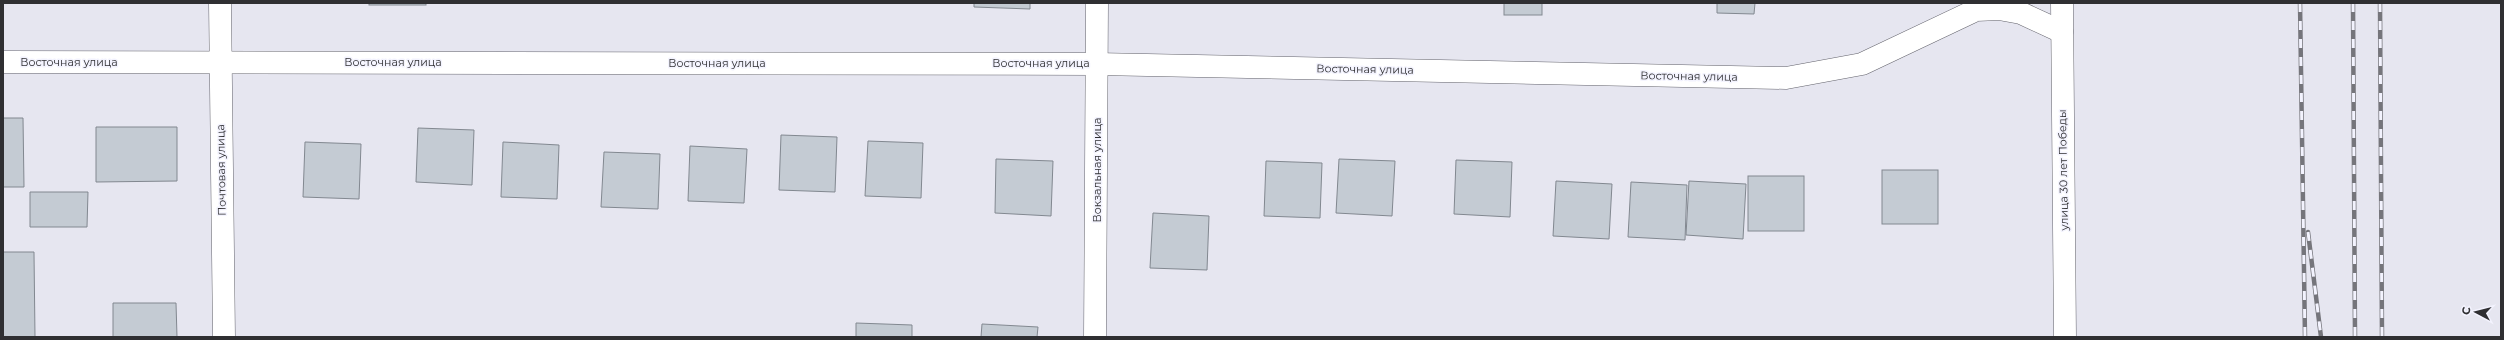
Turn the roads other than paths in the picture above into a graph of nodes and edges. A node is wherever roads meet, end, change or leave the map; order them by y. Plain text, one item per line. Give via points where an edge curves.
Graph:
1 (220, 3) edge
2 (1097, 3) edge
3 (2062, 3) edge
4 (2062, 32) junction
5 (219, 61) junction
6 (3, 62) edge
7 (1097, 64) junction
8 (224, 337) edge
9 (1095, 337) edge
10 (2065, 337) edge

1 - 5 street, Почтовая улица
2 - 7 street, Вокзальная улица
3 - 4 street, улица 30 лет Победы
4 - 7 street, Восточная улица via 2021,14 1999,9 1976,10 1862,64 1786,78
4 - 10 street, улица 30 лет Победы
5 - 6 street, Восточная улица
5 - 7 street, Восточная улица
5 - 8 street, Почтовая улица
7 - 9 street, Вокзальная улица

